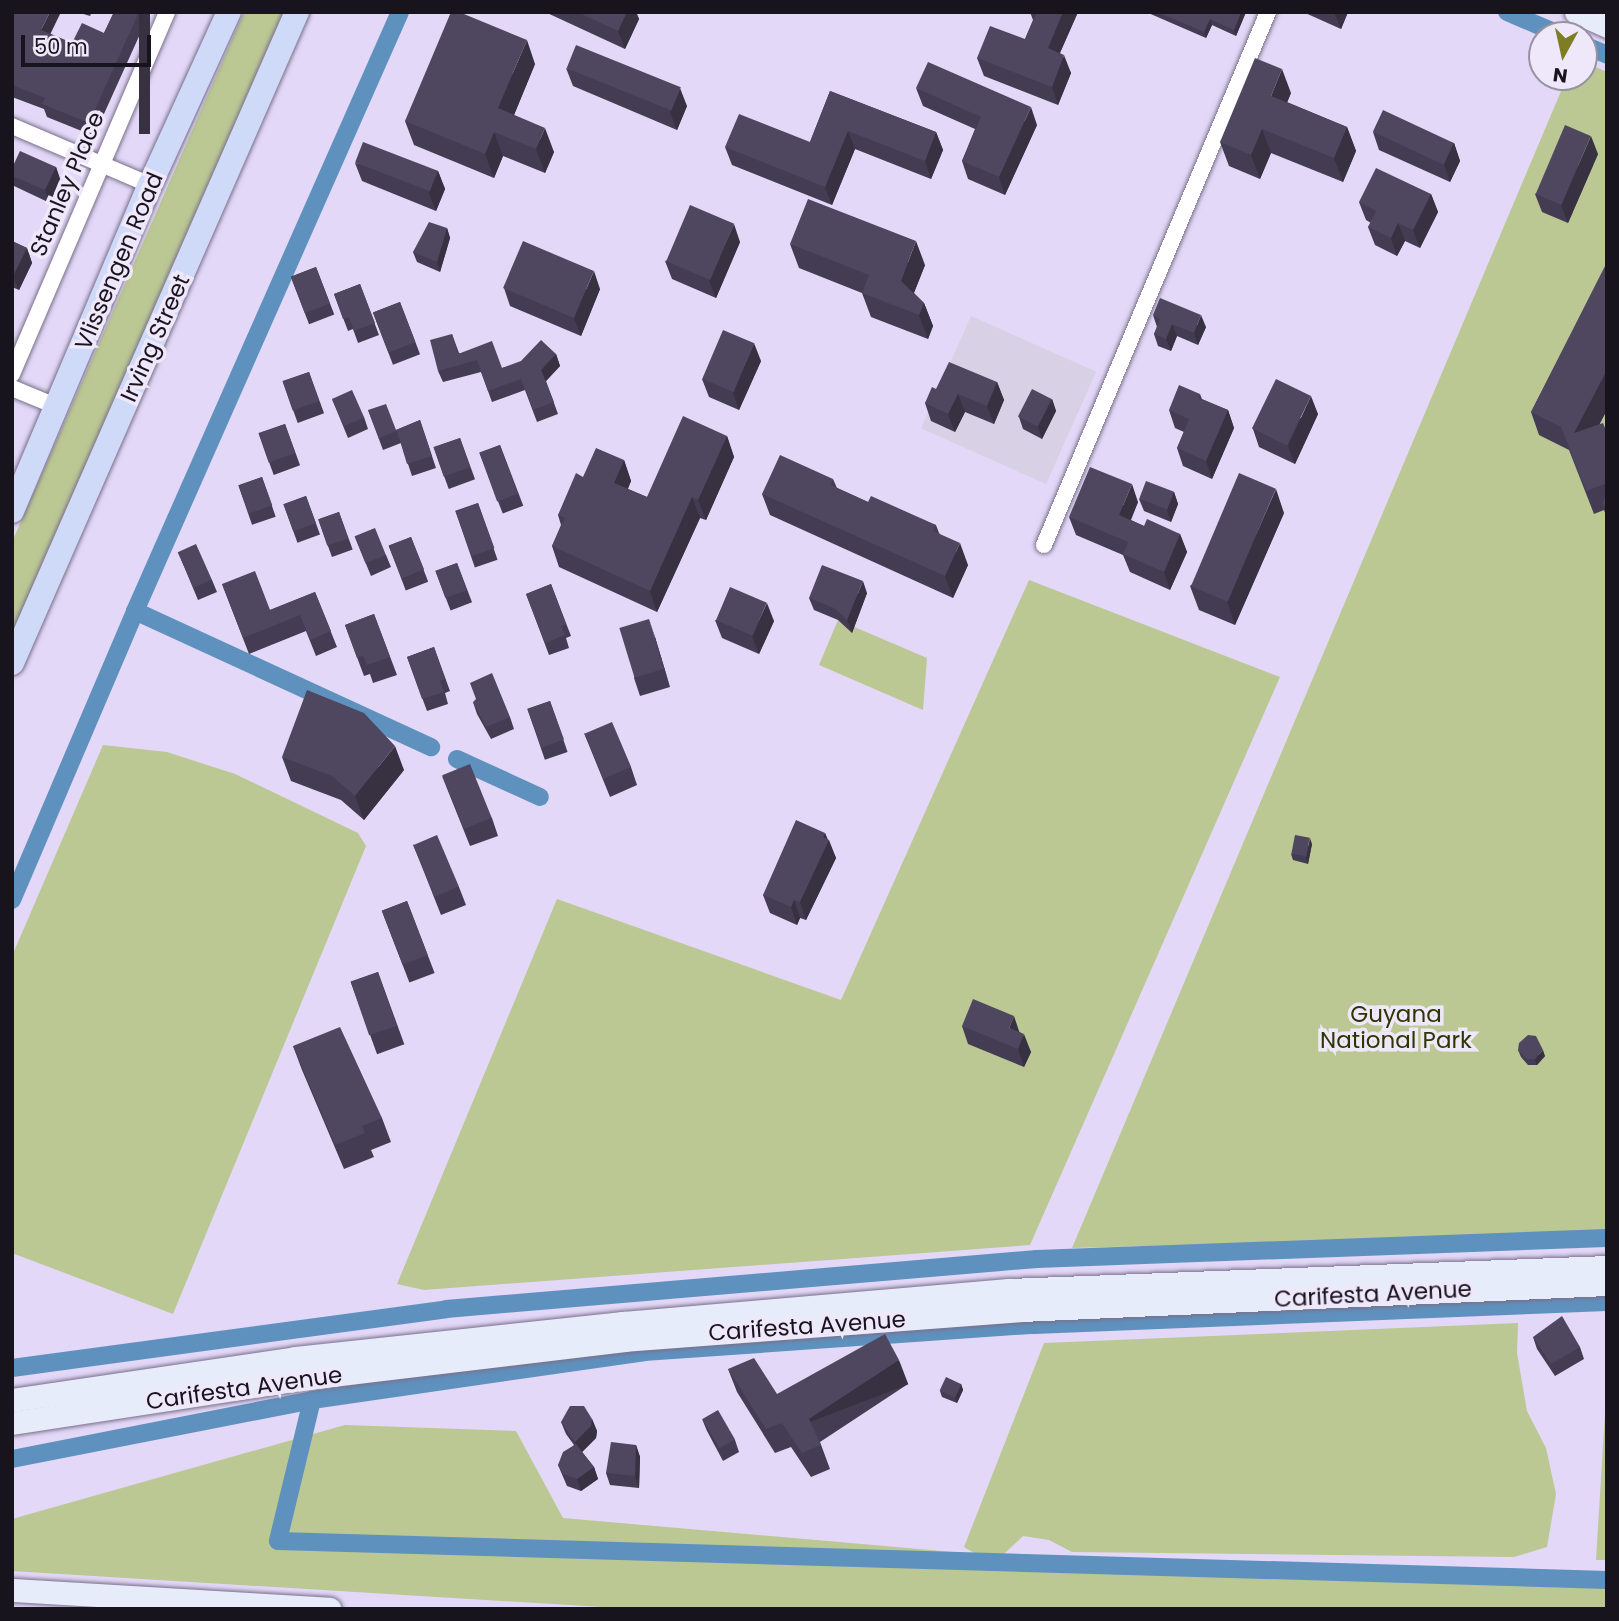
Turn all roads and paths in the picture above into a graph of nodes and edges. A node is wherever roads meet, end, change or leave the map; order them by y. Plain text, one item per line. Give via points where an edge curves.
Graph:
1 (167, 12) edge
2 (229, 12) edge
3 (296, 12) edge
4 (1268, 12) edge
5 (1576, 12) edge
6 (1607, 26) edge
7 (12, 126) edge
8 (100, 164) junction
9 (150, 185) junction
10 (12, 374) edge
11 (12, 388) edge
12 (58, 407) junction
13 (12, 511) edge
14 (1044, 545) dead end
15 (12, 663) edge
16 (1607, 1267) edge
17 (1607, 1284) edge
18 (12, 1400) edge
19 (12, 1423) edge
20 (12, 1590) edge
21 (329, 1609) edge

1 - 8 street, Stanley Place
2 - 9 main road, Vlissengen Road
3 - 15 main road, Irving Street
4 - 14 street
5 - 6 main road
7 - 8 street
8 - 9 street
8 - 10 street, Stanley Place
9 - 12 main road, Vlissengen Road
11 - 12 street
12 - 13 main road, Vlissengen Road
16 - 18 main road, Carifesta Avenue via 1009,1290 623,1323 295,1358
17 - 19 main road, Carifesta Avenue via 1021,1311 624,1340 299,1379
20 - 21 main road

